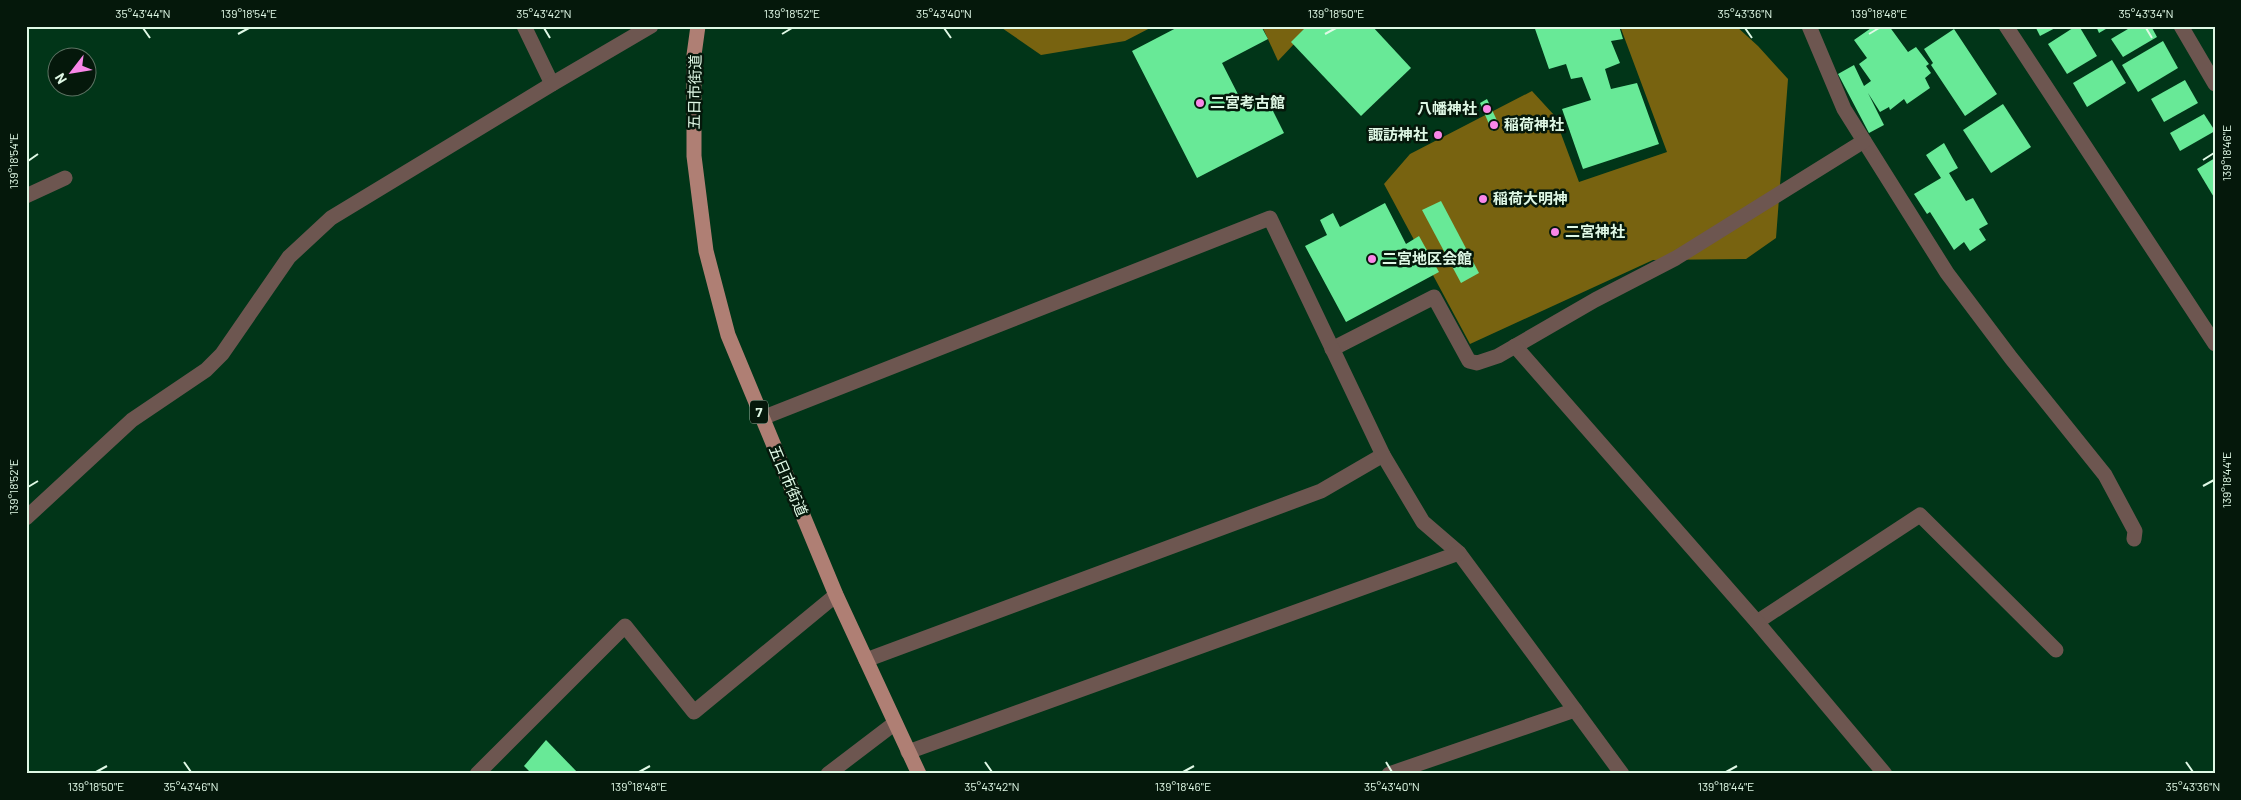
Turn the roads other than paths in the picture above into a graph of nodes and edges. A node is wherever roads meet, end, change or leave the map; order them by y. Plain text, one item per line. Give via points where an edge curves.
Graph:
1 (524, 26) edge
2 (651, 26) edge
3 (698, 26) edge
4 (1809, 26) edge
5 (2006, 26) edge
6 (2181, 26) edge
7 (552, 84) junction
8 (2215, 84) edge
9 (1864, 141) junction
10 (65, 178) dead end
11 (26, 196) edge
12 (2215, 344) edge
13 (1515, 346) junction
14 (1332, 349) junction
15 (762, 418) junction
16 (1383, 455) junction
17 (26, 518) edge
18 (2134, 539) dead end
19 (1459, 553) junction
20 (836, 595) junction
21 (1757, 622) junction
22 (2056, 650) dead end
23 (866, 660) junction
24 (1575, 710) junction
25 (895, 723) junction
26 (908, 752) junction
27 (477, 774) edge
28 (828, 774) edge
29 (919, 774) edge
30 (1389, 774) edge
31 (1622, 774) edge
32 (1885, 774) edge

1 - 7 street
2 - 7 street
3 - 15 main road, 五日市街道 / 7 via 694,55 694,156 706,251 728,334
4 - 9 street via 1844,109
5 - 12 street
6 - 8 street
7 - 17 street via 331,218 289,257 222,354 206,370 132,420
9 - 13 street via 1676,258
9 - 18 street via 1947,273 2105,475 2136,531
10 - 11 street
13 - 14 street via 1477,364 1469,361 1434,297
13 - 21 street
14 - 15 street via 1270,218
14 - 16 street
15 - 20 main road, 五日市街道 / 7
16 - 19 street via 1423,522
16 - 23 street via 1321,491
19 - 24 street
19 - 26 street
20 - 23 main road, 五日市街道 / 7
20 - 27 street via 694,712 625,626
21 - 22 street via 1920,515
21 - 32 street
23 - 25 main road, 五日市街道 / 7
24 - 30 street
24 - 31 street
25 - 26 main road, 五日市街道 / 7
25 - 28 street
26 - 29 main road, 五日市街道 / 7

